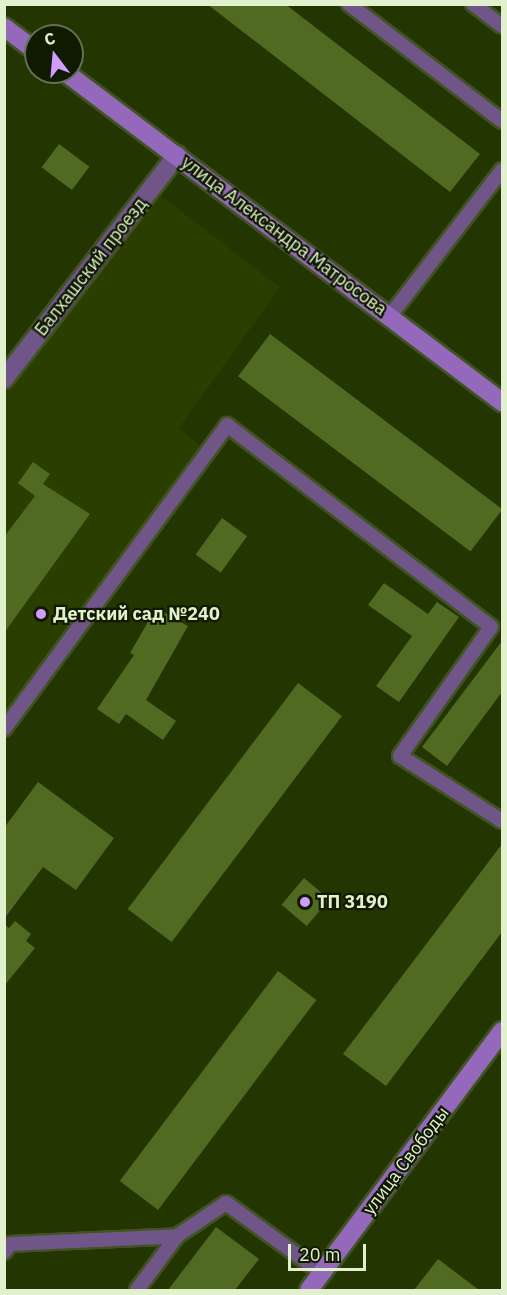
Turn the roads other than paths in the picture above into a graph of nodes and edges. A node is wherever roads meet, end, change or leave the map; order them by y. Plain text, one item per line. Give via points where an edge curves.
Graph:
1 (349, 4) edge
2 (473, 4) edge
3 (502, 26) edge
4 (4, 27) edge
5 (24, 42) edge
6 (81, 84) edge
7 (502, 121) edge
8 (177, 155) junction
9 (502, 170) edge
10 (390, 316) junction
11 (4, 379) edge
12 (502, 402) edge
13 (4, 729) edge
14 (502, 821) edge
15 (502, 1031) edge
16 (177, 1236) junction
17 (4, 1252) edge
18 (322, 1273) junction
19 (137, 1290) edge
20 (309, 1290) edge

1 - 7 lane
2 - 3 lane
4 - 5 street
6 - 8 street, улица Александра Матросова
8 - 10 street, улица Александра Матросова
8 - 11 street, Балхашский проезд
9 - 10 lane
10 - 12 street, улица Александра Матросова
13 - 14 lane via 227,425 492,627 400,756
15 - 18 street, улица Свободы
16 - 17 lane via 10,1244
16 - 18 lane via 226,1203
16 - 19 lane
18 - 20 street, улица Свободы

